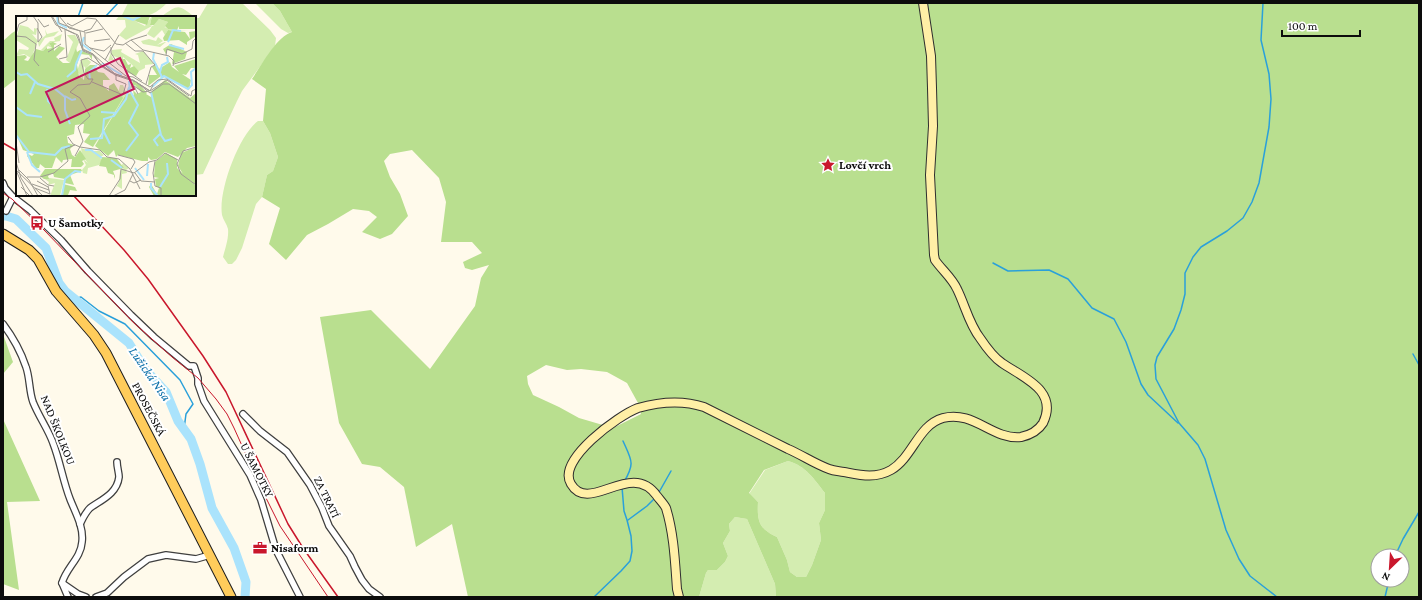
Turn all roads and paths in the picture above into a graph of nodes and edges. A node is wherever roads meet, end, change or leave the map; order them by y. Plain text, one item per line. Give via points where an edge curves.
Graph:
1 (922, 3) edge
2 (3, 184) edge
3 (13, 197) junction
4 (6, 211) dead end
5 (3, 234) edge
6 (3, 324) edge
7 (243, 414) dead end
8 (117, 462) dead end
9 (80, 524) junction
10 (210, 555) junction
11 (62, 583) junction
12 (68, 597) edge
13 (86, 597) edge
14 (96, 597) edge
15 (231, 597) edge
16 (300, 597) edge
17 (380, 597) edge
18 (679, 597) edge

1 - 18 street via 931,56 933,94 930,175 935,260 957,288 979,338 998,360 1039,388 1046,402 1044,419 1037,430 1019,437 996,432 961,416 944,418 929,425 894,468 881,474 867,476 830,469 695,404 652,405 623,415 580,452 569,471 570,483 577,492 589,495 630,482 654,490 665,507 673,538
2 - 3 street, U ŠAMOTKY
3 - 4 street
3 - 16 street, U ŠAMOTKY via 61,240 154,337 189,366 194,366 204,401 250,475 261,500 276,550
5 - 10 main road, PROSEČSKÁ via 29,250 38,259 56,291 106,353
6 - 9 street, NAD ŠKOLKOU via 26,367 39,418 53,441
7 - 17 street, ZA TRATÍ via 291,457 310,485 328,526 350,556 362,580
8 - 9 street via 119,478 114,490 90,509
9 - 11 street, NAD ŠKOLKOU via 81,546
10 - 14 street via 196,559 166,555 148,559 107,593
10 - 15 main road, PROSEČSKÁ
11 - 12 street
11 - 13 street

